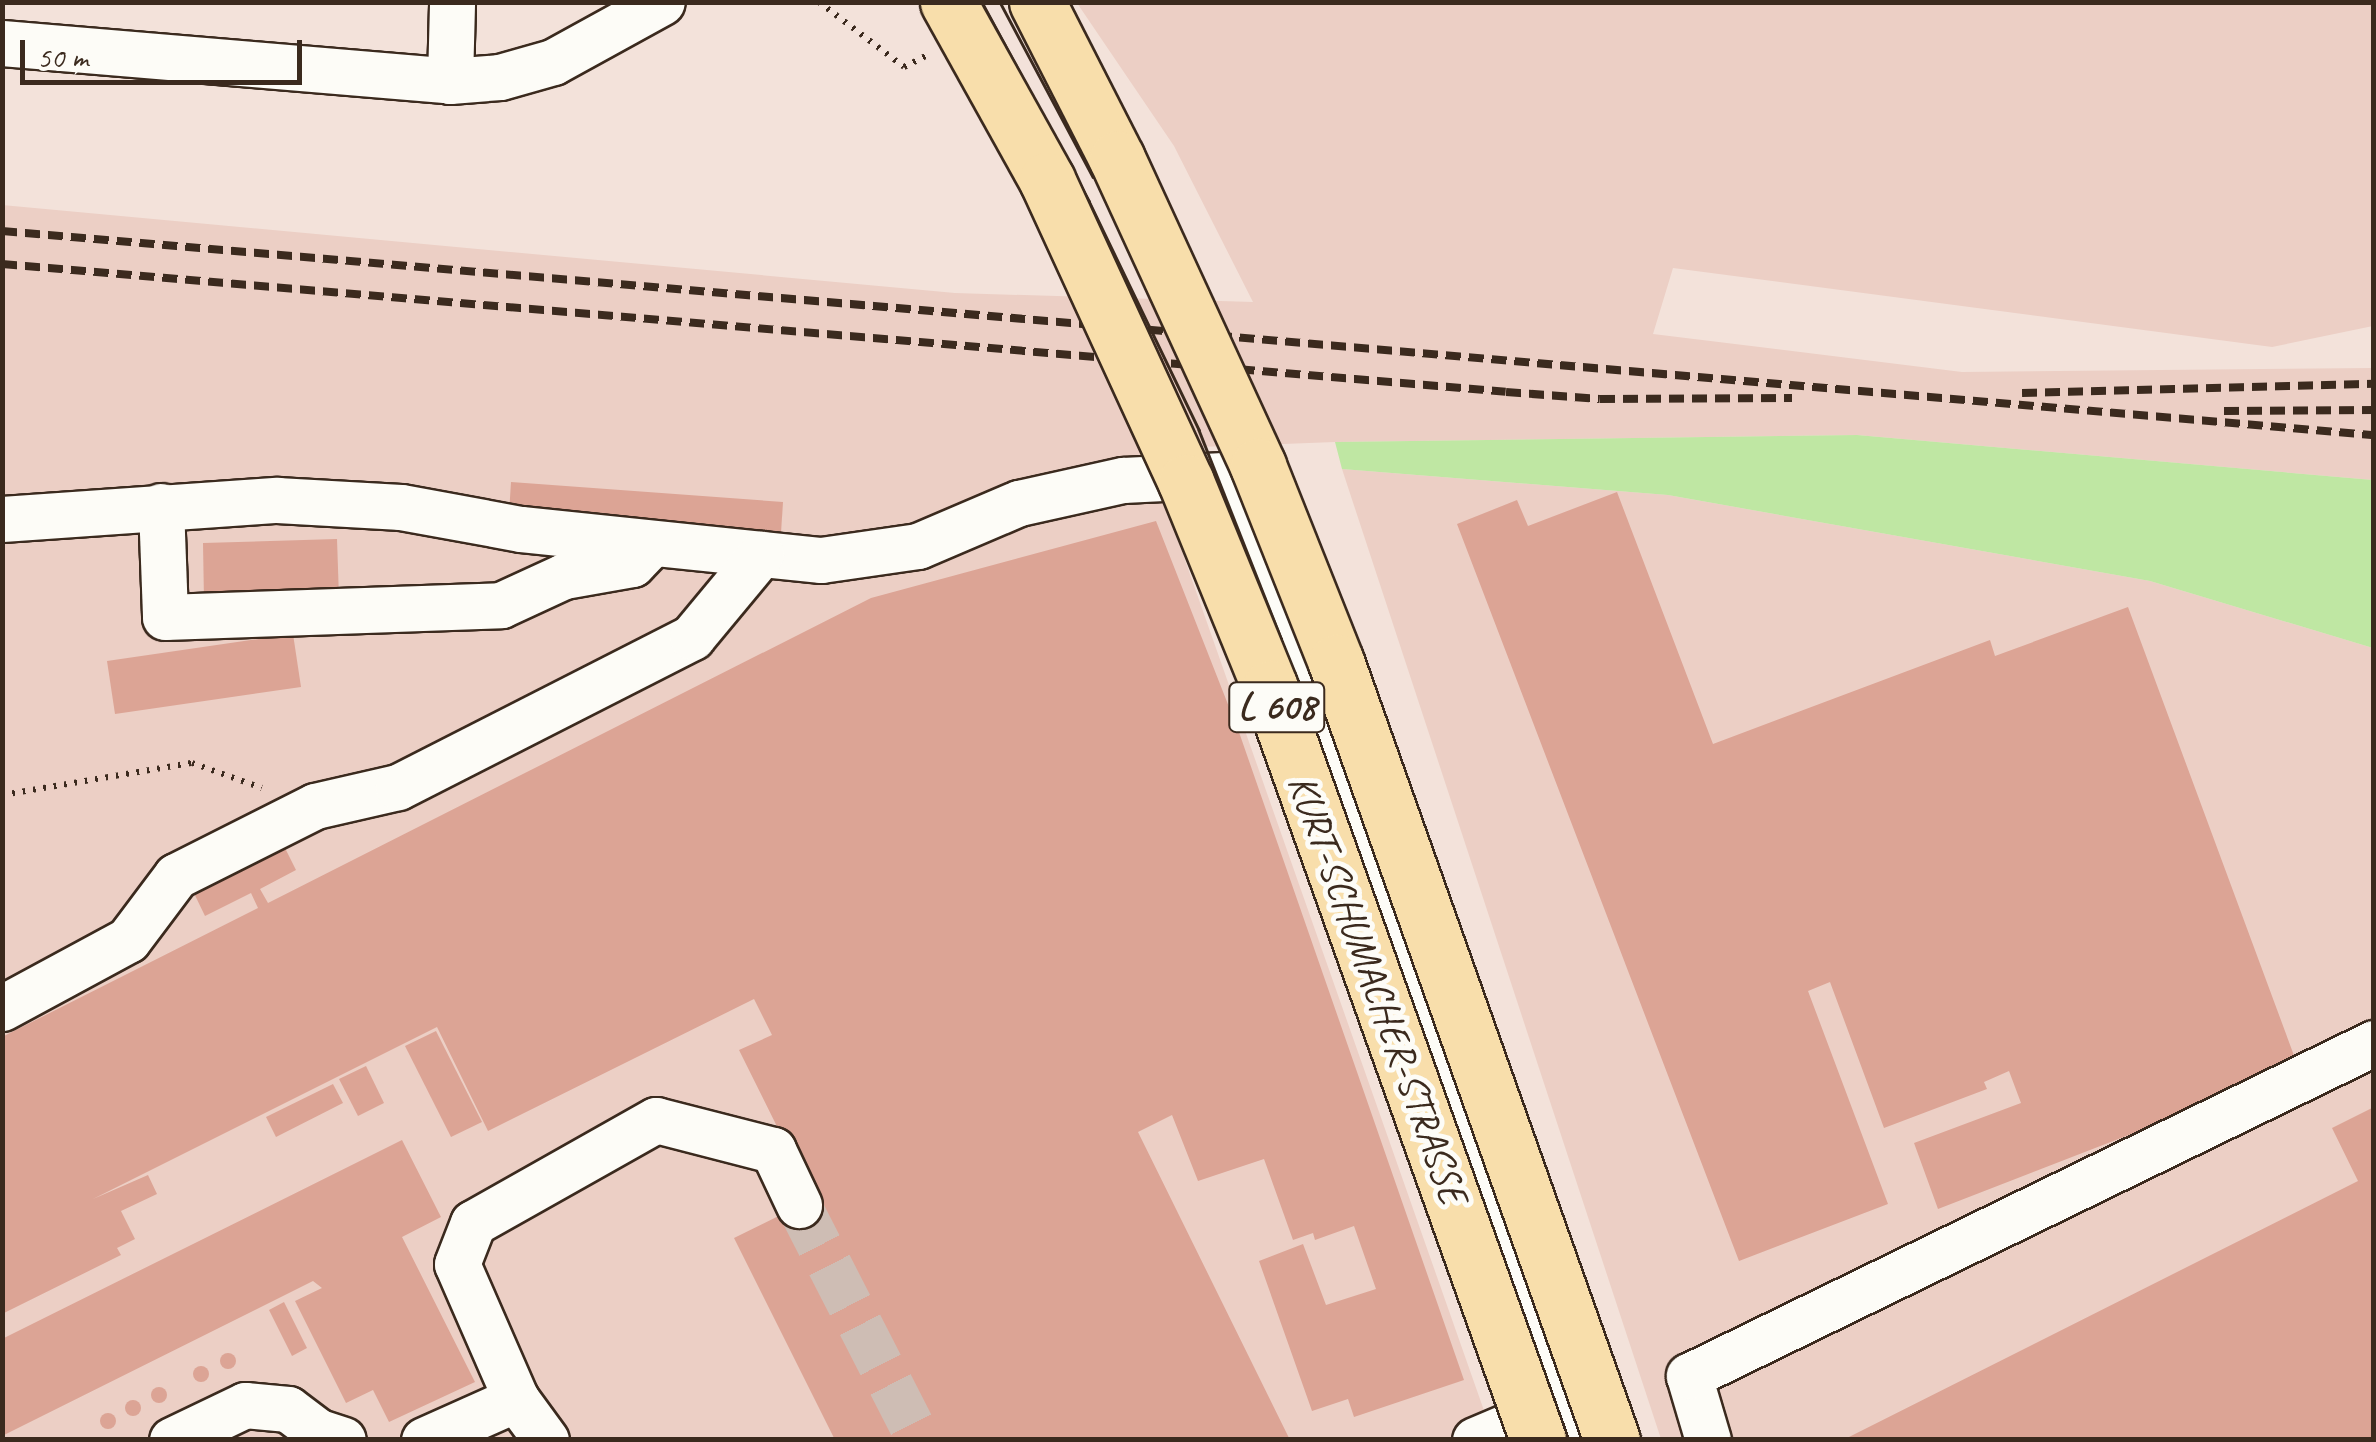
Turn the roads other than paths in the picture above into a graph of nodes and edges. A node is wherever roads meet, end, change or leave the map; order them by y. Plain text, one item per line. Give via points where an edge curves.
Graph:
1 (452, 2) edge
2 (662, 2) edge
3 (1036, 2) edge
4 (957, 18) edge
5 (2, 44) edge
6 (450, 81) junction
7 (161, 506) junction
8 (2, 518) edge
9 (652, 543) junction
10 (761, 554) junction
11 (2, 1008) edge
12 (2374, 1043) edge
13 (800, 1205) tunnel mouth
14 (516, 1399) junction
15 (1559, 1428) edge
16 (172, 1440) edge
17 (343, 1440) edge
18 (424, 1440) edge
19 (546, 1440) edge
20 (1475, 1440) edge
21 (1612, 1440) edge
22 (1708, 1440) edge

1 - 6 street
2 - 6 street via 553,62 500,77
3 - 21 main road, KURT-SCHUMACHER-STRASSE / L 608, bridge via 1258,466 1336,662
4 - 15 main road, KURT-SCHUMACHER-STRASSE / L 608, bridge via 1047,180 1194,499
5 - 6 street
7 - 8 street
7 - 9 street via 277,500 401,507
7 - 9 street via 165,617 501,605 564,576 632,564
9 - 10 street
10 - 11 street via 692,638 398,787 315,806 176,876 128,940
10 - 15 street via 820,560 918,546 1019,503 1123,480 1224,475 1302,678
12 - 22 street via 1689,1376
13 - 14 street via 773,1150 656,1120 473,1223 457,1264
14 - 18 street
14 - 19 street
15 - 20 street
16 - 17 street via 245,1405 288,1409

